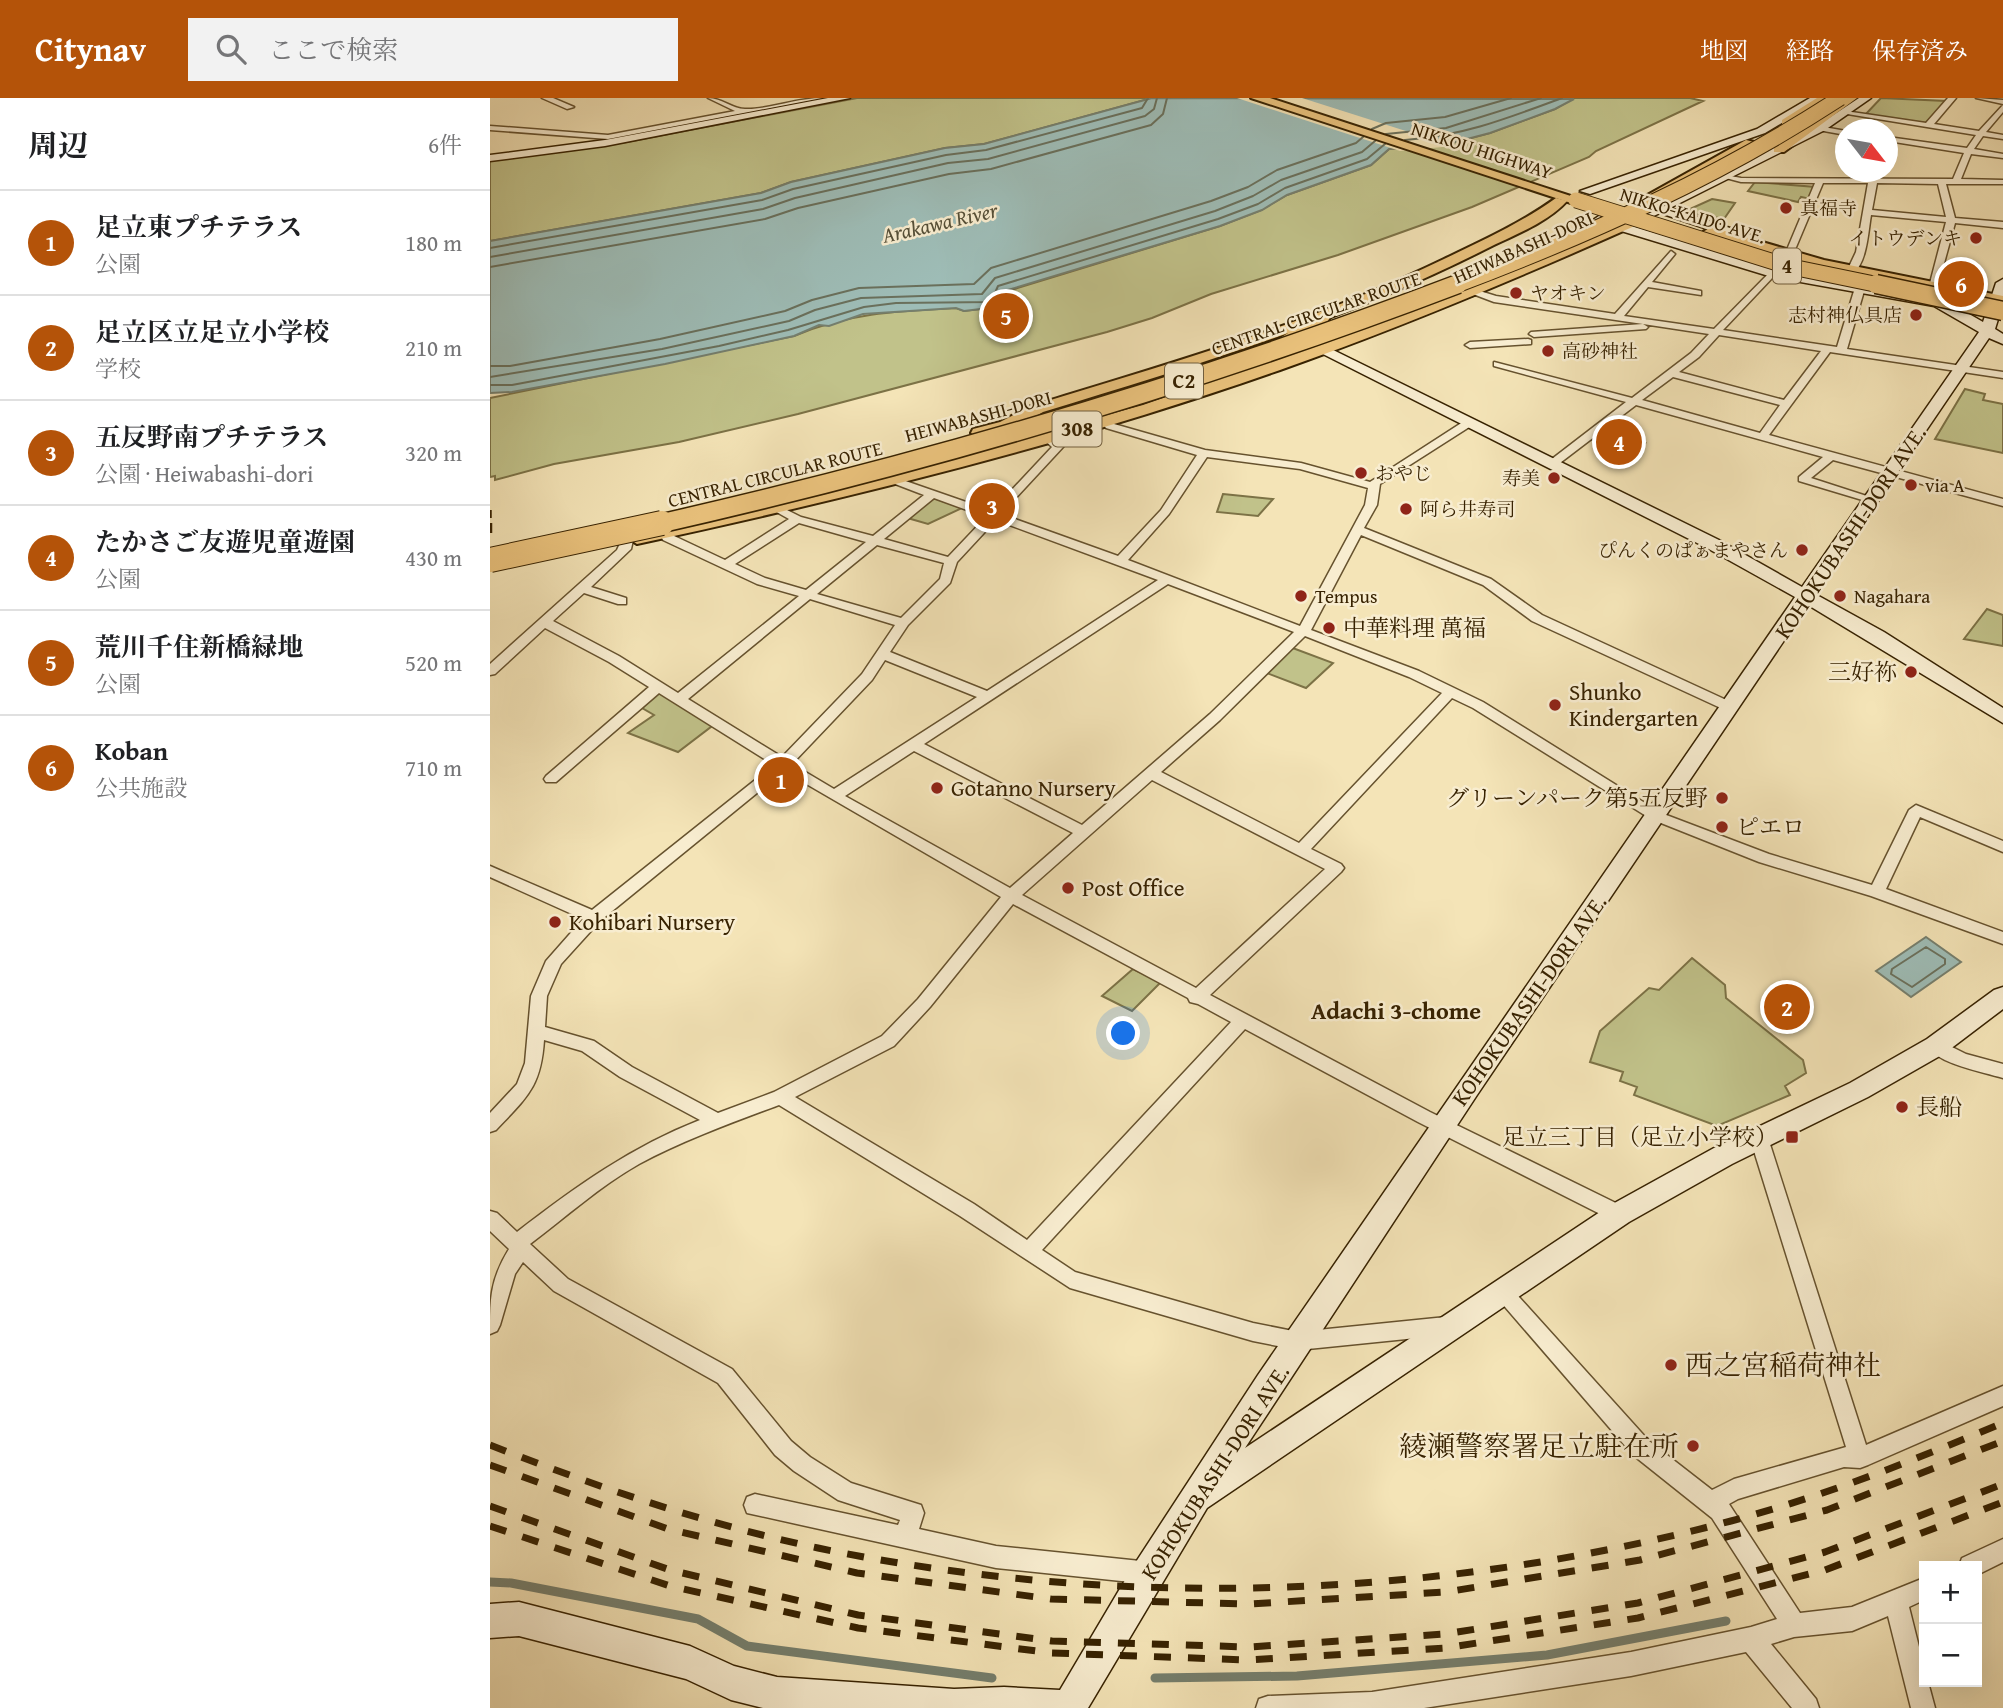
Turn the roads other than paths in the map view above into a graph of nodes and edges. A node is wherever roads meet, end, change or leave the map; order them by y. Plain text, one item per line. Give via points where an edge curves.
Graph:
1 (546, 98) edge
2 (712, 98) edge
3 (818, 98) edge
4 (845, 98) edge
5 (1257, 98) edge
6 (1285, 98) edge
7 (1808, 98) edge
8 (1818, 98) edge
9 (1826, 98) edge
10 (1866, 98) edge
11 (1952, 98) edge
12 (1980, 98) edge
13 (1842, 102) edge
14 (2003, 102) edge
15 (570, 107) dead end
16 (2003, 107) edge
17 (742, 113) junction
18 (1794, 119) junction
19 (1904, 122) junction
20 (1928, 125) junction
21 (490, 128) edge
22 (1821, 128) junction
23 (1898, 129) edge
24 (1761, 131) junction
25 (1835, 131) edge
26 (1982, 133) junction
27 (2003, 137) edge
28 (1898, 140) edge
29 (1779, 149) junction
30 (1971, 151) junction
31 (2003, 156) edge
32 (490, 158) edge
33 (1726, 177) junction
34 (1819, 181) junction
35 (1835, 181) edge
36 (1898, 181) edge
37 (1941, 181) junction
38 (1957, 181) junction
39 (1874, 182) edge
40 (2003, 182) edge
41 (1573, 196) junction
42 (1643, 206) junction
43 (1660, 209) junction
44 (1867, 212) junction
45 (1621, 219) junction
46 (1951, 220) junction
47 (2003, 225) edge
48 (1790, 252) junction
49 (1671, 254) dead end
50 (1510, 258) junction
51 (1821, 264) junction
52 (1852, 271) junction
53 (1772, 274) junction
54 (1645, 284) junction
55 (1470, 291) junction
56 (1858, 291) junction
57 (1698, 293) dead end
58 (1936, 295) junction
59 (2000, 310) edge
60 (1619, 316) junction
61 (1322, 317) junction
62 (1667, 325) junction
63 (1716, 332) junction
64 (1281, 343) junction
65 (1470, 345) dead end
66 (1320, 349) junction
67 (1827, 349) junction
68 (1841, 351) junction
69 (1498, 364) dead end
70 (1962, 368) junction
71 (1670, 373) junction
72 (2003, 375) edge
73 (1634, 403) junction
74 (1787, 404) junction
75 (1104, 420) junction
76 (1469, 422) junction
77 (1047, 438) junction
78 (1762, 438) junction
79 (1204, 453) junction
80 (1830, 457) junction
81 (898, 459) junction
82 (1552, 464) junction
83 (1892, 473) junction
84 (894, 480) junction
85 (1373, 486) junction
86 (931, 495) junction
87 (1873, 500) junction
88 (2003, 503) edge
89 (777, 508) junction
90 (993, 516) junction
91 (797, 519) junction
92 (1357, 530) junction
93 (581, 531) junction
94 (666, 532) junction
95 (874, 538) junction
96 (627, 540) junction
97 (537, 550) junction
98 (490, 552) edge
99 (951, 561) junction
100 (1120, 561) junction
101 (490, 562) edge
102 (727, 564) junction
103 (1166, 580) junction
104 (582, 588) junction
105 (807, 594) junction
106 (1806, 595) junction
107 (622, 601) dead end
108 (544, 622) junction
109 (903, 623) junction
110 (1304, 630) junction
111 (882, 654) junction
112 (490, 671) edge
113 (656, 688) junction
114 (1451, 691) junction
115 (988, 696) junction
116 (678, 700) junction
117 (1730, 707) junction
118 (2002, 715) edge
119 (914, 745) junction
120 (784, 764) junction
121 (1152, 774) junction
122 (551, 779) dead end
123 (834, 796) junction
124 (1656, 816) junction
125 (1085, 833) junction
126 (2003, 847) edge
127 (1300, 851) junction
128 (490, 871) edge
129 (1877, 892) junction
130 (1011, 897) junction
131 (594, 917) junction
132 (2003, 938) edge
133 (2003, 996) edge
134 (1196, 998) junction
135 (1243, 1020) junction
136 (537, 1031) junction
137 (1936, 1046) junction
138 (2003, 1071) edge
139 (780, 1097) junction
140 (717, 1121) junction
141 (490, 1125) edge
142 (1441, 1126) junction
143 (1759, 1138) junction
144 (1619, 1214) junction
145 (490, 1219) edge
146 (519, 1245) junction
147 (1030, 1250) junction
148 (1503, 1293) junction
149 (490, 1325) edge
150 (1455, 1325) junction
151 (1298, 1341) junction
152 (2003, 1396) edge
153 (1860, 1458) junction
154 (1194, 1501) junction
155 (1712, 1502) junction
156 (755, 1505) dead end
157 (906, 1536) junction
158 (2002, 1551) edge
159 (1981, 1561) edge
160 (1150, 1573) junction
161 (1919, 1592) edge
162 (1896, 1603) junction
163 (490, 1621) edge
164 (1794, 1625) junction
165 (1751, 1639) junction
166 (776, 1701) edge
167 (954, 1708) edge
168 (1068, 1708) edge
169 (1268, 1708) edge
170 (1807, 1708) edge
171 (1923, 1708) edge

1 - 15 street
2 - 17 street
3 - 17 street
4 - 32 main road via 605,143
5 - 41 highway, NIKKOU HIGHWAY
6 - 41 highway, NIKKOU HIGHWAY / 4
7 - 93 highway, CENTRAL CIRCULAR ROUTE / C2 via 1697,164 1578,220 1327,318 1098,394 915,447
8 - 24 main road
9 - 18 highway
10 - 13 main road
11 - 20 street
12 - 14 street
13 - 19 street
13 - 22 main road
13 - 29 highway
13 - 42 main road
13 - 97 highway, CENTRAL CIRCULAR ROUTE / C2, bridge via 1606,224 1326,334 1143,395 954,450 720,510
16 - 26 street
17 - 21 street via 608,137
18 - 24 highway
18 - 42 highway
19 - 20 street
19 - 23 street
20 - 26 street
22 - 25 street
22 - 29 main road
24 - 41 main road
26 - 27 street
26 - 30 street
28 - 30 street
29 - 33 main road
30 - 31 street
30 - 38 street
33 - 34 street
33 - 43 main road
34 - 35 street
34 - 48 street
36 - 37 street
37 - 38 street
37 - 46 street
38 - 40 street
39 - 44 street
41 - 51 highway, 4
41 - 58 highway, 4, bridge via 1690,242 1809,276
41 - 59 highway, NIKKO-KAIDO AVE. / 4, bridge via 1765,260
41 - 61 main road via 1434,271
42 - 43 main road
42 - 45 main road, HEIWABASHI-DORI / 308
43 - 48 main road
44 - 46 street
44 - 52 street
45 - 50 main road, HEIWABASHI-DORI / 308 via 1600,220
45 - 53 main road
45 - 55 main road, HEIWABASHI-DORI / 308
46 - 47 street
46 - 58 street
48 - 51 main road
49 - 54 street
50 - 64 highway
50 - 81 main road, HEIWABASHI-DORI / 308 via 1359,318 1199,373
51 - 52 highway, 4
52 - 58 highway, 4
53 - 56 main road
53 - 63 street
54 - 57 street
54 - 60 street
55 - 60 street via 1494,299
55 - 66 main road, HEIWABASHI-DORI / 308
55 - 97 highway, bridge via 1049,431 874,480 661,530
56 - 58 main road
56 - 68 street
58 - 59 highway, 4
59 - 70 main road, KOHOKUBASHI-DORI AVE.
60 - 62 street
61 - 64 highway
61 - 81 main road
62 - 63 street
62 - 65 street
63 - 67 street
63 - 71 street
64 - 93 highway, bridge via 1025,424 788,488
66 - 75 main road, HEIWABASHI-DORI / 308
66 - 76 street
67 - 68 street
67 - 74 street
68 - 70 street
69 - 73 street
70 - 72 street
70 - 83 main road, KOHOKUBASHI-DORI AVE.
71 - 73 street
71 - 74 street
73 - 78 street
73 - 82 street
74 - 78 street
75 - 77 main road, HEIWABASHI-DORI / 308
75 - 79 street via 1110,426
76 - 82 street
76 - 85 street
77 - 84 main road, HEIWABASHI-DORI / 308
77 - 90 street via 1059,446
78 - 80 street
79 - 85 street via 1311,468
79 - 100 street via 1165,512
80 - 83 street
80 - 87 street via 1803,479
81 - 98 main road, HEIWABASHI-DORI / 308 via 695,510
82 - 106 street
83 - 87 main road, KOHOKUBASHI-DORI AVE.
83 - 88 street
84 - 86 street
84 - 89 main road, HEIWABASHI-DORI / 308
85 - 92 street via 1371,505
86 - 90 street
86 - 95 street
87 - 106 main road, KOHOKUBASHI-DORI AVE.
89 - 91 street
89 - 94 main road, HEIWABASHI-DORI / 308
90 - 99 street
90 - 100 street
91 - 95 street
91 - 102 street
92 - 110 street
92 - 117 street via 1487,582 1537,618
93 - 98 highway, CENTRAL CIRCULAR ROUTE / C2
94 - 96 main road, HEIWABASHI-DORI / 308
94 - 102 street via 667,537
95 - 99 street
95 - 105 street
96 - 101 main road, HEIWABASHI-DORI / 308
96 - 104 street via 628,547
97 - 101 highway, CENTRAL CIRCULAR ROUTE / C2, bridge
99 - 109 street via 946,580
100 - 103 street
102 - 105 street via 761,581
103 - 110 street
103 - 115 street
104 - 107 street
104 - 108 street
105 - 109 street
105 - 116 street
106 - 117 main road, KOHOKUBASHI-DORI AVE.
106 - 118 street
108 - 112 street
108 - 113 street via 614,659
109 - 111 street
110 - 114 street
110 - 121 street
111 - 115 street
111 - 120 street via 867,677
113 - 116 street
113 - 122 street
114 - 124 street
114 - 127 street
115 - 119 street
116 - 120 street
117 - 124 main road, KOHOKUBASHI-DORI AVE.
119 - 123 street
119 - 125 street
120 - 123 street
120 - 131 street
121 - 125 street
121 - 127 street
123 - 130 street
124 - 129 street via 1764,858
124 - 142 main road, KOHOKUBASHI-DORI AVE.
125 - 130 street
126 - 129 street via 1916,810
127 - 134 street via 1336,868
128 - 131 street
129 - 132 street
130 - 134 street
130 - 139 street via 888,1041
131 - 136 street via 554,961 539,996
133 - 137 main road
134 - 135 street
135 - 142 street
135 - 147 street
136 - 140 street via 588,1046
136 - 141 street via 534,1063 525,1088
137 - 138 street
137 - 143 main road via 1859,1090
139 - 140 street
139 - 147 street
140 - 146 street via 631,1160 594,1183
142 - 144 street
142 - 151 main road, KOHOKUBASHI-DORI AVE.
143 - 144 main road
143 - 153 street
144 - 148 main road
145 - 146 street
146 - 149 street
146 - 157 street via 561,1285 725,1376 783,1448 802,1464 846,1492 913,1513
147 - 151 street via 1069,1279
148 - 150 main road
148 - 155 street via 1641,1448
150 - 151 street
150 - 154 main road
151 - 154 main road, KOHOKUBASHI-DORI AVE.
152 - 153 street
153 - 155 street via 1832,1461 1734,1490
154 - 160 main road, KOHOKUBASHI-DORI AVE.
155 - 164 street
156 - 157 street
157 - 160 street via 996,1557
158 - 159 street
160 - 168 main road, KOHOKUBASHI-DORI AVE.
161 - 162 street
162 - 164 street via 1852,1619
162 - 171 street
163 - 166 main road via 519,1619 690,1663
164 - 165 street
165 - 169 street via 1631,1664 1424,1697
165 - 170 street
166 - 167 main road
167 - 168 main road via 1004,1704

